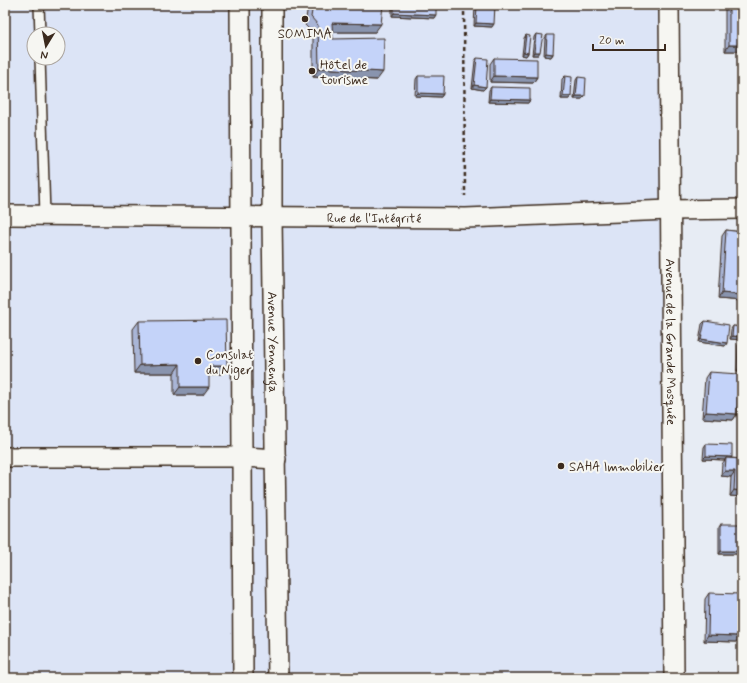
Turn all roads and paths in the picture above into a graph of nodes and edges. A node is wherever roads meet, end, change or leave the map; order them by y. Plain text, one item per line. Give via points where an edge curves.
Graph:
1 (39, 5) edge
2 (240, 5) edge
3 (272, 5) edge
4 (464, 5) edge
5 (669, 5) edge
6 (40, 26) edge
7 (40, 66) edge
8 (742, 209) edge
9 (670, 210) junction
10 (5, 215) edge
11 (45, 215) junction
12 (240, 217) junction
13 (272, 217) junction
14 (466, 218) junction
15 (243, 457) junction
16 (5, 458) edge
17 (276, 459) junction
18 (243, 678) edge
19 (278, 678) edge
20 (674, 678) edge

1 - 6 lane
2 - 12 street
3 - 13 street, Avenue Yennenga
4 - 14 path
5 - 9 street, Avenue de la Grande Mosquée
7 - 11 lane
8 - 9 street, Rue de l'Intégrité
9 - 14 street, Rue de l'Intégrité
9 - 20 street, Avenue de la Grande Mosquée
10 - 11 street, Rue de l'Intégrité
11 - 12 street, Rue de l'Intégrité
12 - 13 street, Rue de l'Intégrité
12 - 15 street
13 - 14 street, Rue de l'Intégrité
13 - 17 street, Avenue Yennenga
15 - 16 street
15 - 17 street
15 - 18 street
17 - 19 street, Avenue Yennenga

